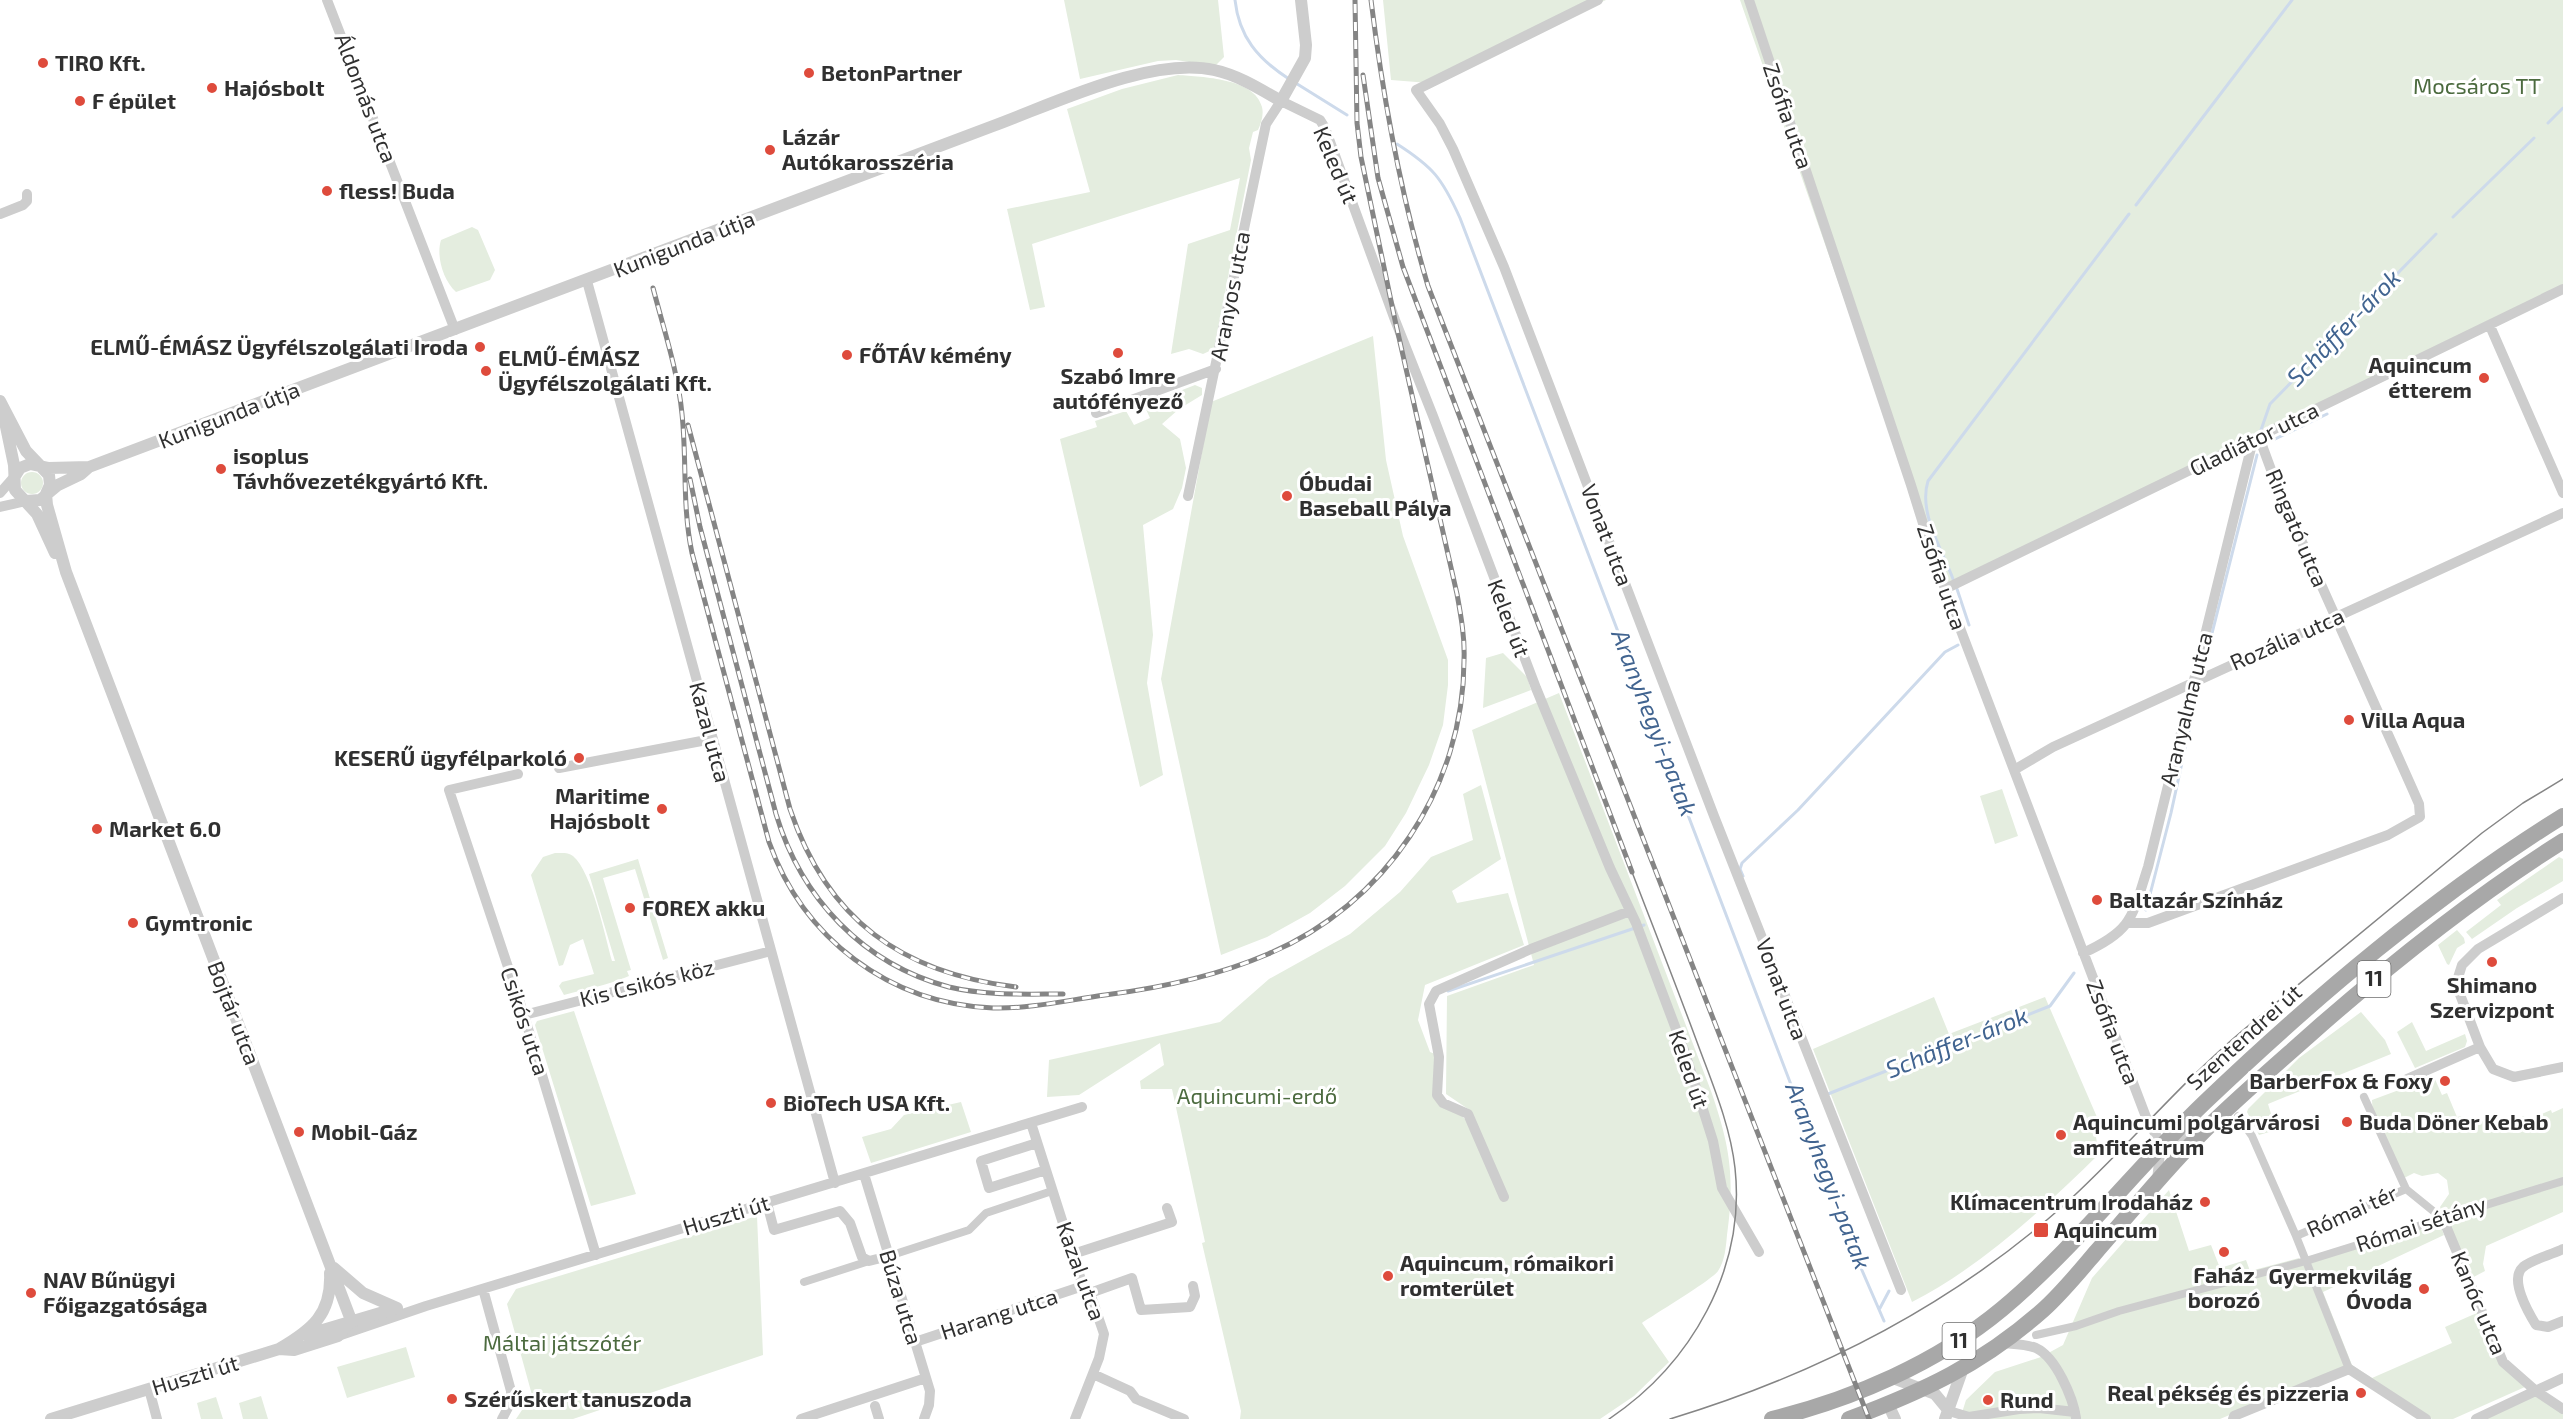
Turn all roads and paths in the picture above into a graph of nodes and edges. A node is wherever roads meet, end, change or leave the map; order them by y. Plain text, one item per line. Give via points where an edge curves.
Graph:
1 (327, 0) edge
2 (1301, 0) edge
3 (1598, 0) edge
4 (1749, 0) edge
5 (1284, 95) junction
6 (27, 194) dead end
7 (0, 214) edge
8 (587, 281) junction
9 (2563, 289) edge
10 (2490, 326) junction
11 (455, 330) junction
12 (1216, 369) junction
13 (2, 406) edge
14 (1096, 413) dead end
15 (2256, 438) junction
16 (40, 466) junction
17 (89, 467) junction
18 (15, 476) junction
19 (2563, 493) edge
20 (0, 494) edge
21 (46, 494) junction
22 (1188, 496) dead end
23 (26, 501) junction
24 (0, 507) edge
25 (2563, 513) edge
26 (66, 572) junction
27 (1945, 589) junction
28 (2336, 617) junction
29 (2191, 683) junction
30 (712, 740) junction
31 (559, 768) dead end
32 (2014, 770) junction
33 (518, 774) dead end
34 (2563, 816) edge
35 (2563, 841) edge
36 (2563, 898) edge
37 (1630, 910) junction
38 (2128, 923) junction
39 (771, 951) junction
40 (2083, 953) junction
41 (524, 1015) junction
42 (2480, 1047) junction
43 (2563, 1066) edge
44 (2408, 1079) dead end
45 (2364, 1097) dead end
46 (1082, 1107) dead end
47 (2238, 1116) dead end
48 (1031, 1123) junction
49 (2200, 1135) junction
50 (1037, 1143) junction
51 (2161, 1144) junction
52 (1046, 1170) junction
53 (864, 1174) junction
54 (2563, 1180) edge
55 (2157, 1181) junction
56 (835, 1183) junction
57 (2406, 1189) junction
58 (1052, 1191) junction
59 (1504, 1197) dead end
60 (767, 1203) junction
61 (1167, 1208) dead end
62 (2443, 1219) junction
63 (2296, 1236) junction
64 (2563, 1249) edge
65 (1759, 1252) dead end
66 (1073, 1254) junction
67 (596, 1255) junction
68 (889, 1256) junction
69 (869, 1261) junction
70 (2306, 1261) junction
71 (329, 1263) junction
72 (804, 1282) dead end
73 (1193, 1286) dead end
74 (483, 1289) junction
75 (1087, 1290) junction
76 (1901, 1290) dead end
77 (426, 1306) junction
78 (396, 1308) junction
79 (351, 1320) junction
80 (2563, 1320) edge
81 (371, 1325) junction
82 (338, 1335) junction
83 (2036, 1335) dead end
84 (302, 1336) junction
85 (915, 1342) junction
86 (2002, 1343) junction
87 (279, 1349) junction
88 (1964, 1368) junction
89 (2349, 1369) junction
90 (1093, 1374) junction
91 (1890, 1377) junction
92 (926, 1378) junction
93 (2563, 1378) edge
94 (149, 1389) junction
95 (1926, 1389) junction
96 (2536, 1390) junction
97 (875, 1406) dead end
98 (2563, 1409) edge
99 (1892, 1412) edge
100 (1947, 1415) edge
101 (2076, 1415) edge
102 (51, 1419) edge
103 (157, 1419) edge
104 (502, 1419) edge
105 (801, 1419) edge
106 (879, 1419) edge
107 (924, 1419) edge
108 (1075, 1419) edge
109 (1184, 1419) edge
110 (1772, 1419) edge
111 (1849, 1419) edge
112 (2233, 1419) edge
113 (2426, 1419) edge
114 (2476, 1419) edge

1 - 11 street, Áldomás utca
2 - 5 street via 1306,50
3 - 76 street, Vonat utca via 1416,90 1447,137 1504,267
4 - 27 street, Zsófia utca
5 - 8 street, Kunigunda útja via 1207,69 1183,67 1136,75
5 - 12 street, Aranyos utca via 1266,124
5 - 37 street, Keled út via 1320,120 1325,128 1540,698
6 - 7 street via 23,205
8 - 11 street, Kunigunda útja
8 - 30 street, Kazal utca
9 - 10 street, Gladiátor utca
10 - 15 street, Gladiátor utca
10 - 19 street
11 - 17 street, Kunigunda útja
12 - 14 street
12 - 22 street, Aranyos utca
13 - 16 street via 26,451
13 - 18 street
15 - 27 street, Gladiátor utca
15 - 28 street, Ringató utca
15 - 29 street, Aranyalma utca
16 - 17 street, Kunigunda útja
16 - 18 street, Kunigunda útja via 26,465
16 - 21 street via 50,479
17 - 21 street, Kunigunda útja
18 - 20 street, Kunigunda útja
18 - 23 street via 15,490
21 - 23 street, Kunigunda útja via 38,500
21 - 26 street, Bojtár utca
23 - 24 street, Kunigunda útja
23 - 26 street, Bojtár utca via 41,521
25 - 28 street, Rozália utca
26 - 71 street, Bojtár utca
27 - 32 street, Zsófia utca
28 - 29 street, Rozália utca
28 - 38 street, Ringató utca via 2419,804 2420,817 2388,834 2148,923
29 - 32 street, Rozália utca via 2053,747
29 - 38 street, Aranyalma utca via 2148,867
30 - 31 street
30 - 39 street, Kazal utca
32 - 40 street, Zsófia utca
33 - 41 street, Csikós utca via 448,790
34 - 51 main road, Szentendrei út / 11 via 2410,924 2264,1046
35 - 49 main road, Szentendrei út / 11 via 2444,922 2274,1066
36 - 42 street via 2478,949 2462,965 2456,984
37 - 59 street via 1436,991 1429,1005 1438,1057 1437,1095 1443,1103 1468,1114
37 - 65 street, Keled út via 1700,1094 1722,1188
38 - 40 street, Aranyalma utca via 2115,938
39 - 41 street, Kis Csikós köz
39 - 56 street, Kazal utca
40 - 51 street, Zsófia utca via 2146,1117
41 - 67 street, Csikós utca
42 - 43 street via 2493,1069 2514,1077
42 - 44 street
45 - 57 street, Római tér
46 - 48 street, Huszti út
47 - 63 street, Római tér via 2252,1136
48 - 50 street, Kazal utca
48 - 53 street, Huszti út
49 - 51 street
49 - 55 main road, Szentendrei út / 11
50 - 52 street, Kazal utca
50 - 52 street via 981,1161 990,1188
51 - 55 street
51 - 91 main road, Szentendrei út / 11 via 2043,1272 2000,1310 1954,1344
52 - 58 street, Kazal utca
53 - 56 street, Huszti út
53 - 68 street, Búza utca
54 - 62 street, Római sétány
55 - 86 main road, Szentendrei út / 11 via 2073,1280
56 - 60 street, Huszti út
57 - 62 street, Kanóc utca
57 - 63 street, Római tér
58 - 66 street, Kazal utca
58 - 68 street via 986,1213 969,1230
60 - 67 street, Huszti út
60 - 69 street via 774,1230 835,1211 844,1214 862,1257
61 - 66 street via 1172,1222
62 - 70 street, Római sétány
62 - 96 street, Kanóc utca via 2503,1362
63 - 70 street
64 - 80 street via 2524,1266 2517,1282 2536,1325 2548,1327
66 - 75 street, Kazal utca
67 - 74 street, Huszti út
68 - 69 street
68 - 85 street, Búza utca
69 - 72 street
70 - 83 street, Római sétány
70 - 89 street
71 - 78 street via 363,1293
71 - 79 street, Bojtár utca
71 - 84 street via 328,1304
73 - 75 street, Harang utca via 1195,1296 1190,1307 1141,1310 1132,1278
74 - 77 street, Huszti út
74 - 104 street via 511,1391 511,1402
75 - 85 street, Harang utca
75 - 90 street, Kazal utca via 1104,1334
77 - 78 street
77 - 81 street, Huszti út
78 - 79 street
79 - 81 street
79 - 82 street
79 - 84 street
81 - 82 street, Huszti út
82 - 87 street, Huszti út via 294,1350
84 - 87 street
85 - 92 street, Búza utca
86 - 88 main road, Szentendrei út / 11
86 - 101 street via 2038,1349 2050,1360 2072,1397
87 - 94 street, Huszti út
88 - 95 main road, Szentendrei út / 11
88 - 100 street
89 - 112 street
89 - 113 street
90 - 108 street, Kazal utca
90 - 109 street via 1130,1391 1136,1399
91 - 95 street
91 - 110 main road, Szentendrei út / 11 via 1826,1404
92 - 105 street
92 - 107 street, Búza utca via 930,1395
93 - 96 street
94 - 102 street, Huszti út
94 - 103 street
95 - 99 main road, Szentendrei út / 11
95 - 100 street via 1942,1400
96 - 98 street, Kanóc utca
96 - 114 street
97 - 106 street
99 - 111 main road, Szentendrei út / 11
100 - 101 street via 1969,1417 2040,1408

